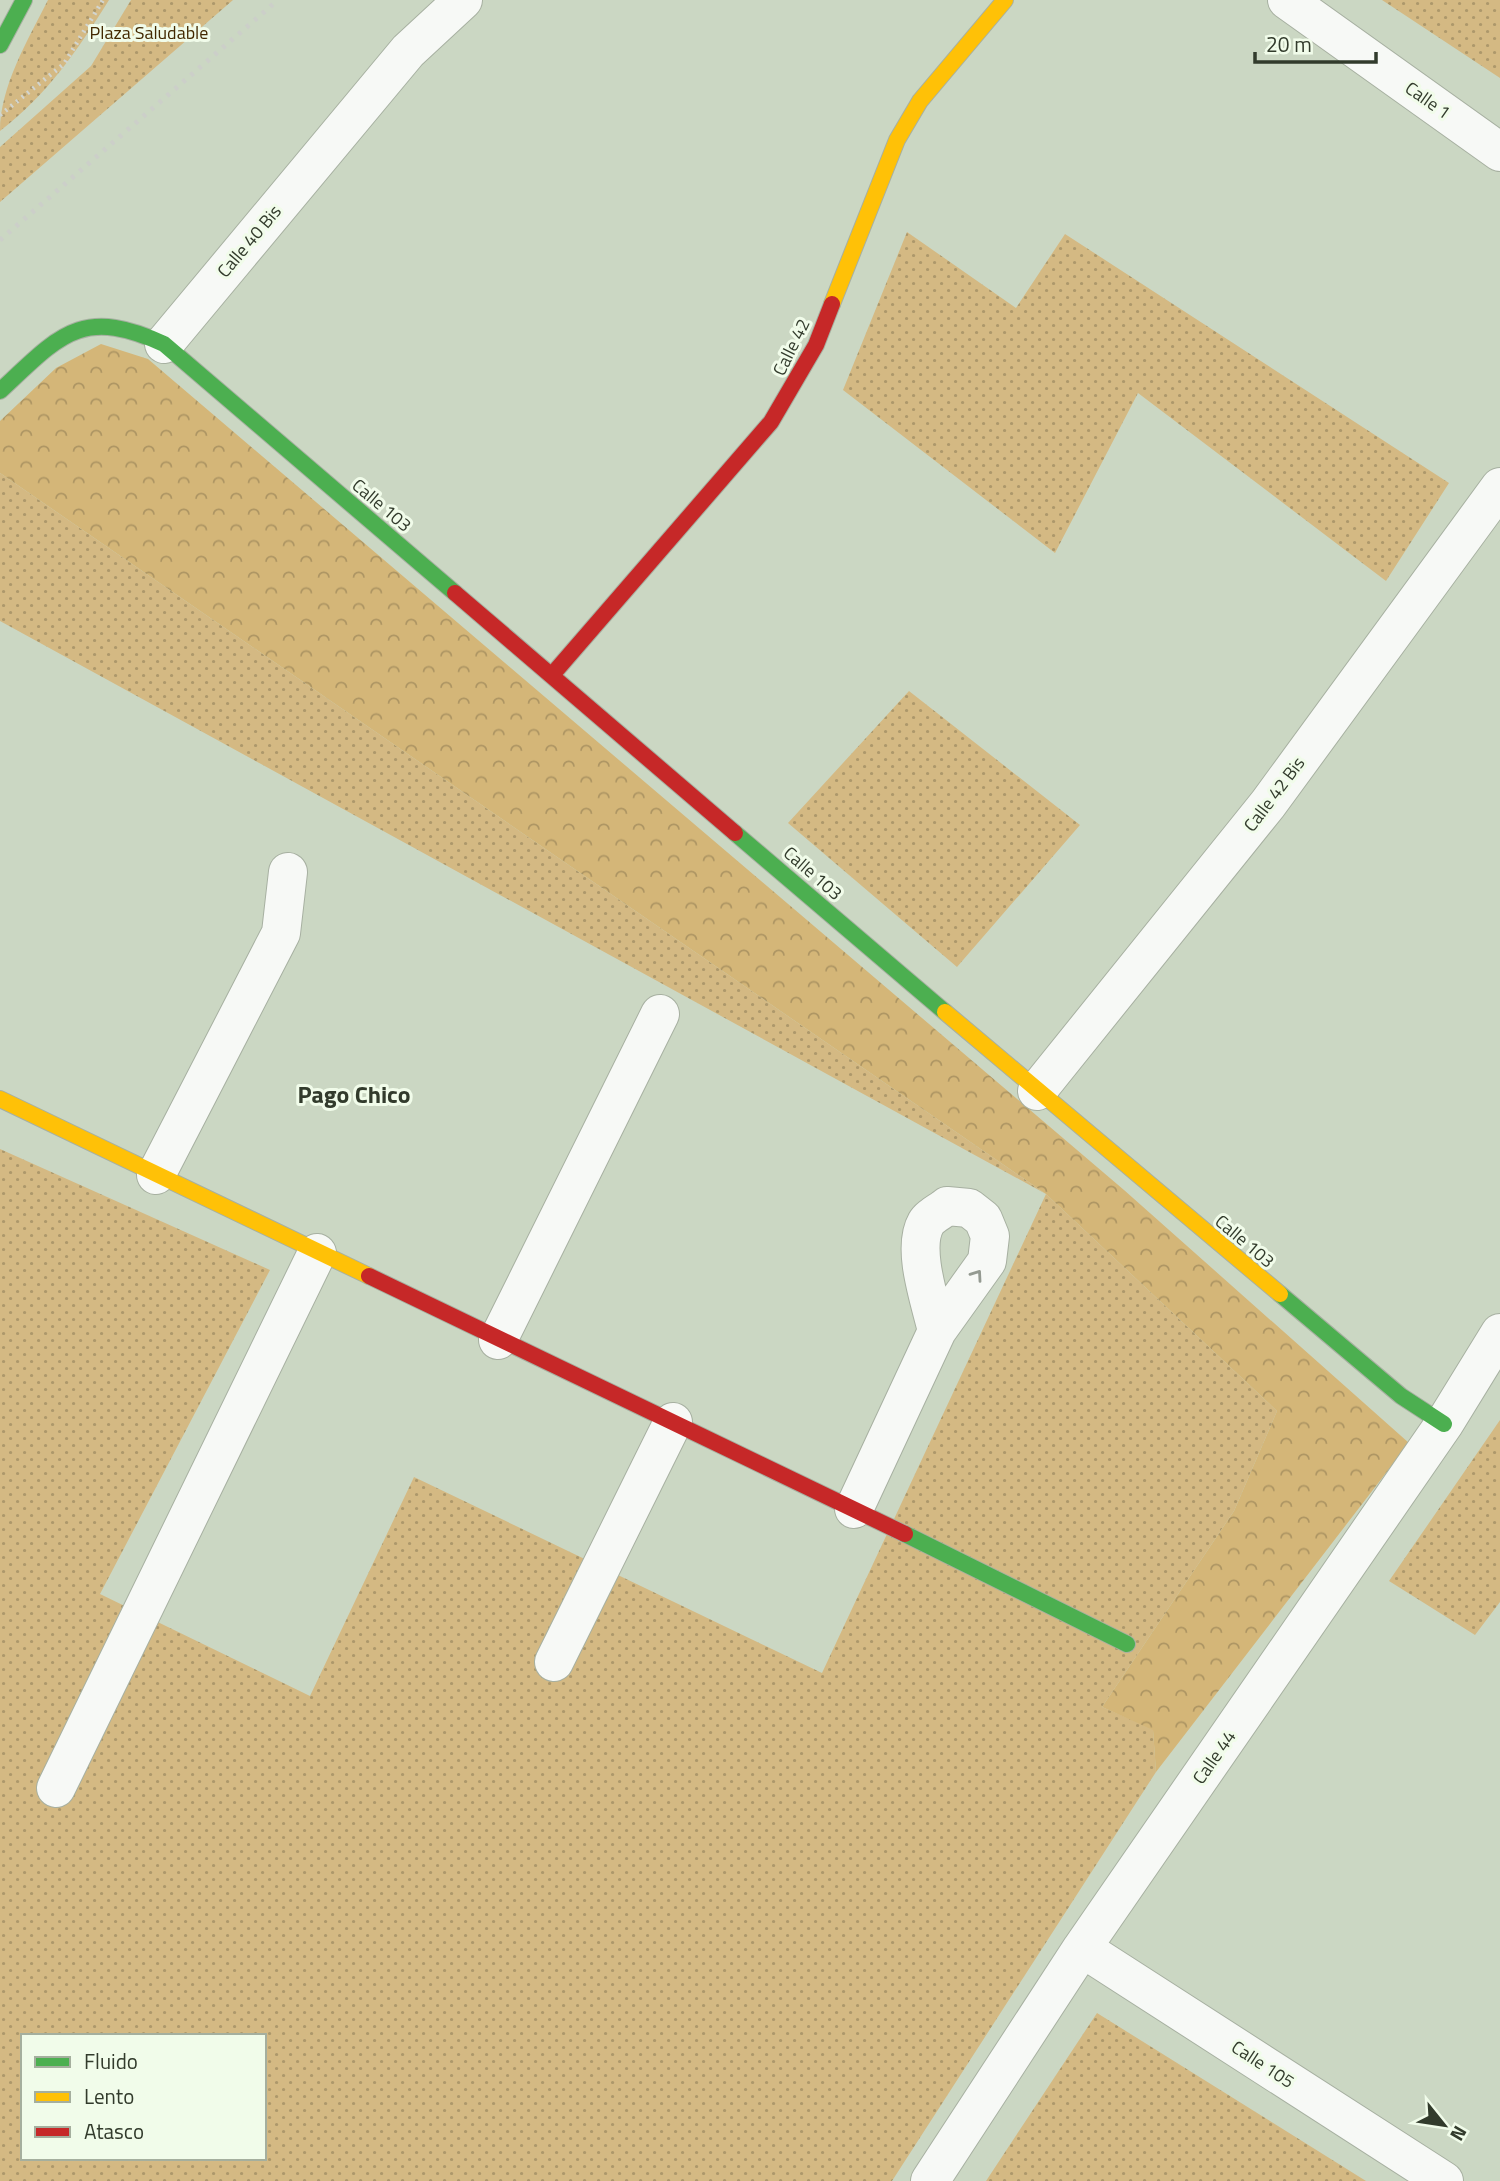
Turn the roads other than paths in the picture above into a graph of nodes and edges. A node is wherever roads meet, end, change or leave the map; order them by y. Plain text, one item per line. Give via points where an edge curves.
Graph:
1 (24, 0) edge
2 (463, 0) edge
3 (1005, 0) edge
4 (1287, 0) edge
5 (0, 46) edge
6 (1500, 152) edge
7 (164, 344) junction
8 (0, 391) edge
9 (1500, 487) edge
10 (552, 675) junction
11 (288, 872) dead end
12 (660, 1014) dead end
13 (1037, 1091) junction
14 (0, 1099) edge
15 (156, 1175) junction
16 (317, 1253) junction
17 (937, 1331) dead end
18 (1500, 1333) edge
19 (498, 1340) junction
20 (673, 1422) junction
21 (1444, 1424) junction
22 (854, 1509) junction
23 (1127, 1644) dead end
24 (554, 1662) dead end
25 (56, 1788) dead end
26 (1082, 1948) junction
27 (930, 2181) edge
28 (1444, 2181) edge

1 - 5 street
2 - 7 street, Calle 40 Bis via 408,51
3 - 10 street, Calle 42 via 920,102 897,139 816,345 771,422
4 - 6 street, Calle 1
7 - 8 street via 107,325 87,328 53,344
7 - 10 street, Calle 103
9 - 13 street, Calle 42 Bis via 1268,804
10 - 13 street, Calle 103
11 - 15 street via 281,933
12 - 19 street
13 - 21 street, Calle 103 via 1401,1396
14 - 15 street
15 - 16 street
16 - 19 street
16 - 25 street
17 - 22 street
18 - 21 street, Calle 44
19 - 20 street
20 - 22 street
20 - 24 street
21 - 26 street, Calle 44
22 - 23 street
26 - 27 street, Calle 44
26 - 28 street, Calle 105

